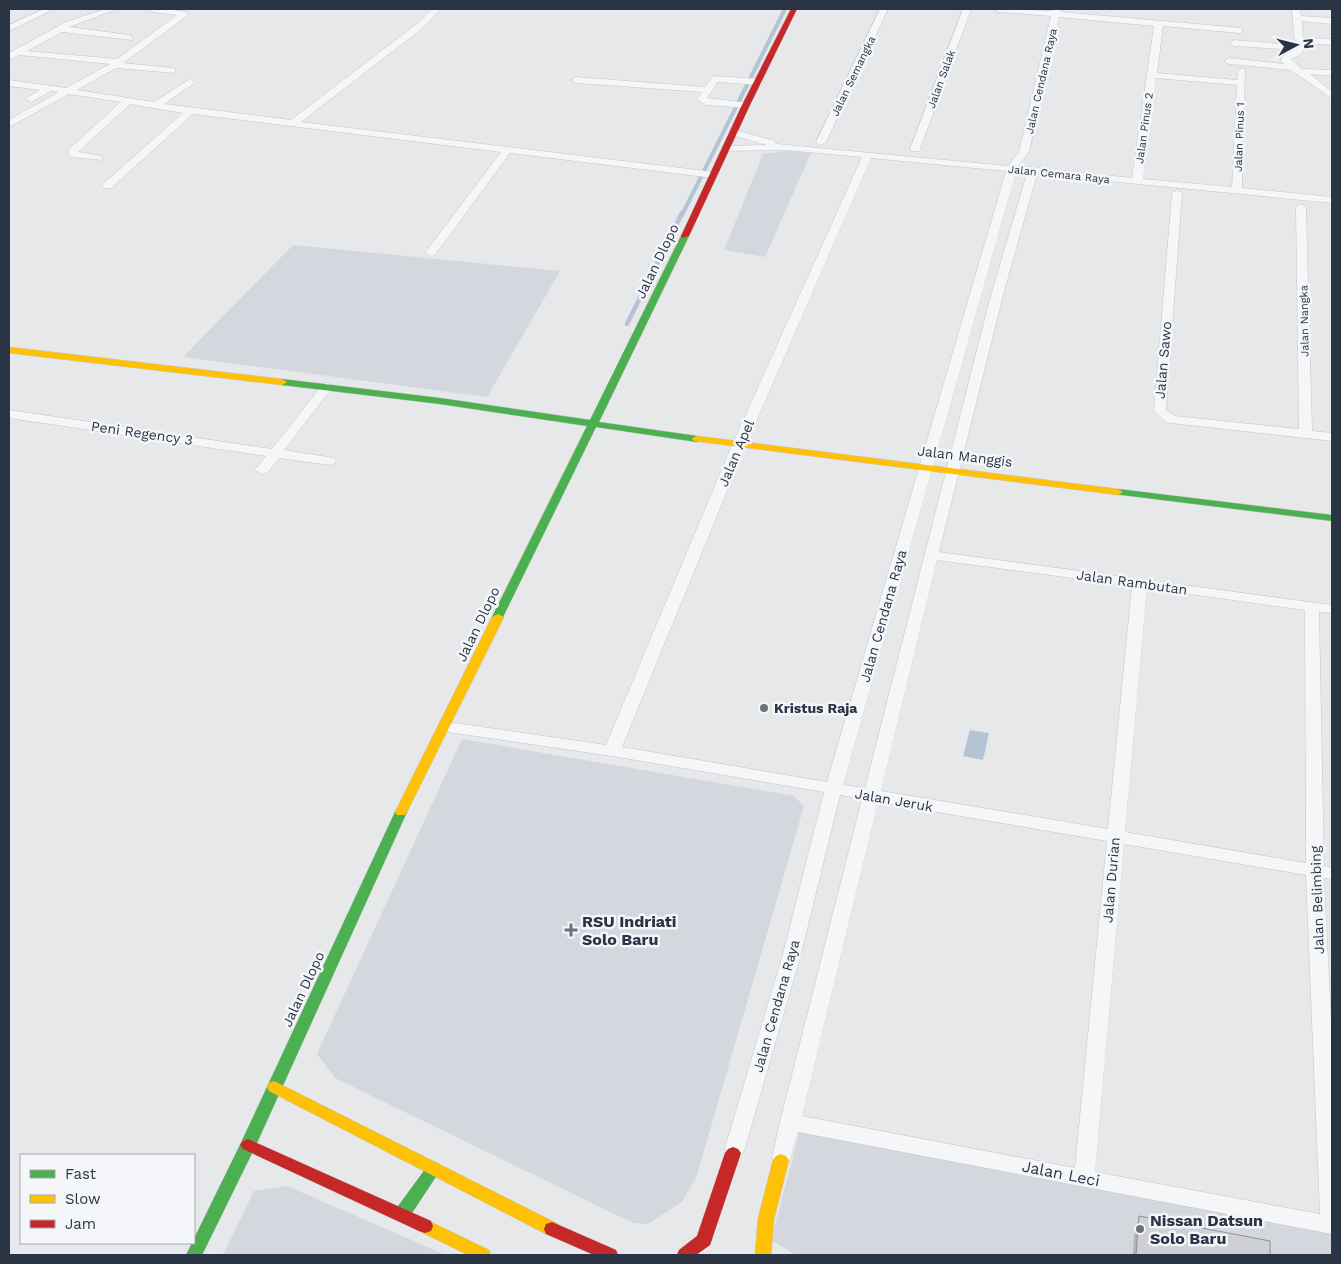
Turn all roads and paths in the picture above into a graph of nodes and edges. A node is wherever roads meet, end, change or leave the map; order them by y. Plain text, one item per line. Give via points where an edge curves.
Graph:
1 (50, 9) edge
2 (113, 9) edge
3 (152, 9) edge
4 (436, 9) edge
5 (794, 9) edge
6 (884, 9) edge
7 (967, 9) edge
8 (998, 9) edge
9 (1057, 11) edge
10 (1296, 14) edge
11 (29, 18) junction
12 (1240, 18) dead end
13 (1332, 21) edge
14 (13, 23) edge
15 (1159, 23) junction
16 (65, 27) junction
17 (9, 28) edge
18 (1237, 36) junction
19 (128, 38) dead end
20 (1332, 42) edge
21 (1300, 44) junction
22 (13, 54) edge
23 (1229, 61) dead end
24 (116, 64) junction
25 (1293, 69) junction
26 (172, 71) dead end
27 (1242, 72) dead end
28 (1332, 73) edge
29 (1152, 75) junction
30 (1194, 78) joint
31 (576, 80) dead end
32 (752, 81) junction
33 (190, 82) dead end
34 (9, 83) edge
35 (1241, 83) junction
36 (50, 88) junction
37 (66, 90) junction
38 (707, 90) junction
39 (1332, 96) edge
40 (31, 99) dead end
41 (127, 102) junction
42 (744, 105) junction
43 (154, 106) junction
44 (192, 111) junction
45 (9, 124) edge
46 (292, 124) junction
47 (735, 133) junction
48 (821, 142) dead end
49 (786, 147) junction
50 (727, 149) junction
51 (915, 149) dead end
52 (507, 150) junction
53 (1024, 152) junction
54 (867, 157) dead end
55 (98, 158) dead end
56 (1011, 170) junction
57 (1032, 172) junction
58 (707, 175) junction
59 (1136, 182) junction
60 (107, 186) dead end
61 (1237, 191) junction
62 (1177, 193) dead end
63 (1332, 200) edge
64 (1301, 208) dead end
65 (431, 253) dead end
66 (975, 297) junction
67 (996, 299) junction
68 (9, 350) edge
69 (327, 387) junction
70 (9, 414) edge
71 (594, 423) junction
72 (1306, 434) junction
73 (1332, 438) edge
74 (739, 445) junction
75 (276, 453) junction
76 (329, 461) dead end
77 (926, 467) junction
78 (262, 470) dead end
79 (952, 470) junction
80 (1332, 518) edge
81 (931, 555) junction
82 (1140, 583) junction
83 (1312, 606) junction
84 (1332, 609) edge
85 (455, 728) dead end
86 (612, 751) junction
87 (833, 790) junction
88 (871, 796) junction
89 (1115, 838) junction
90 (1324, 872) edge
91 (274, 1087) junction
92 (790, 1122) junction
93 (248, 1145) junction
94 (734, 1151) joint
95 (782, 1158) joint
96 (434, 1168) junction
97 (1084, 1177) junction
98 (402, 1214) junction
99 (1332, 1224) edge
100 (194, 1255) edge
101 (483, 1255) edge
102 (610, 1255) edge
103 (685, 1255) edge
104 (763, 1255) edge

1 - 11 street
2 - 16 street
3 - 24 street via 184,14
4 - 46 street via 420,25
5 - 32 street, Jalan Dlopo
6 - 48 street, Jalan Semangka
7 - 51 street, Jalan Salak
8 - 9 street
9 - 15 street
9 - 53 street, Jalan Cendana Raya
10 - 13 street
10 - 21 street
11 - 14 street
11 - 16 street
12 - 18 street
14 - 17 street
15 - 18 street
15 - 29 street, Jalan Pinus 2
16 - 19 street
16 - 22 street
18 - 21 street
20 - 21 street
21 - 25 street via 1299,52 1285,60
22 - 24 street via 65,55
23 - 25 street
24 - 26 street
24 - 37 street
25 - 28 street
25 - 39 street
27 - 35 street, Jalan Pinus 1
29 - 30 street, Jalan Pinus 2
29 - 59 street, Jalan Pinus 2
30 - 35 street, Jalan Pinus 1
31 - 38 street
32 - 38 street via 715,79
32 - 42 street, Jalan Dlopo
33 - 43 street
34 - 36 street
35 - 61 street, Jalan Pinus 1
36 - 37 street
36 - 40 street
37 - 41 street
37 - 45 street
38 - 42 street via 703,101
41 - 43 street
41 - 55 street via 72,152
42 - 47 street, Jalan Dlopo
43 - 44 street
44 - 46 street
44 - 60 street
46 - 52 street
47 - 49 street
47 - 50 street, Jalan Dlopo
49 - 50 street
49 - 56 street, Jalan Cemara Raya
50 - 58 street, Jalan Dlopo
52 - 58 street
52 - 65 street
53 - 56 street, Jalan Cendana Raya
53 - 57 street, Jalan Cendana Raya
54 - 74 street, Jalan Apel
56 - 57 street, Jalan Cemara Raya
56 - 66 street, Jalan Cendana Raya
57 - 59 street, Jalan Cemara Raya
57 - 67 street
58 - 71 street, Jalan Dlopo
59 - 61 street, Jalan Cemara Raya
61 - 63 street, Jalan Cemara Raya
62 - 72 street, Jalan Sawo via 1160,411 1171,418
64 - 72 street, Jalan Nangka
66 - 67 street
66 - 77 street, Jalan Cendana Raya
67 - 79 street
68 - 69 street, Jalan Manggis
69 - 71 street, Jalan Manggis
69 - 75 street
70 - 75 street, Peni Regency 3
71 - 74 street, Jalan Manggis
71 - 91 street, Jalan Dlopo via 423,765
72 - 73 street, Jalan Sawo
74 - 77 street, Jalan Manggis
74 - 86 street, Jalan Apel
75 - 76 street, Peni Regency 3
75 - 78 street
77 - 79 street, Jalan Manggis
77 - 87 street, Jalan Cendana Raya
79 - 80 street, Jalan Manggis
79 - 81 street
81 - 82 street, Jalan Rambutan
81 - 88 street
82 - 83 street, Jalan Rambutan
82 - 89 street, Jalan Durian
83 - 84 street, Jalan Rambutan
83 - 90 street, Jalan Belimbing
85 - 86 street, Jalan Jeruk
86 - 87 street, Jalan Jeruk
87 - 88 street, Jalan Jeruk
87 - 94 street, Jalan Cendana Raya via 792,954
88 - 89 street, Jalan Jeruk
88 - 92 street
89 - 90 street, Jalan Jeruk
89 - 97 street, Jalan Durian
90 - 99 street, Jalan Belimbing
91 - 93 street, Jalan Dlopo
91 - 96 street
92 - 95 street
92 - 97 street, Jalan Leci
93 - 98 street
93 - 100 street, Jalan Dlopo
94 - 103 street via 704,1240
95 - 104 street via 766,1219
96 - 98 street
96 - 102 street
97 - 99 street, Jalan Leci
98 - 101 street

